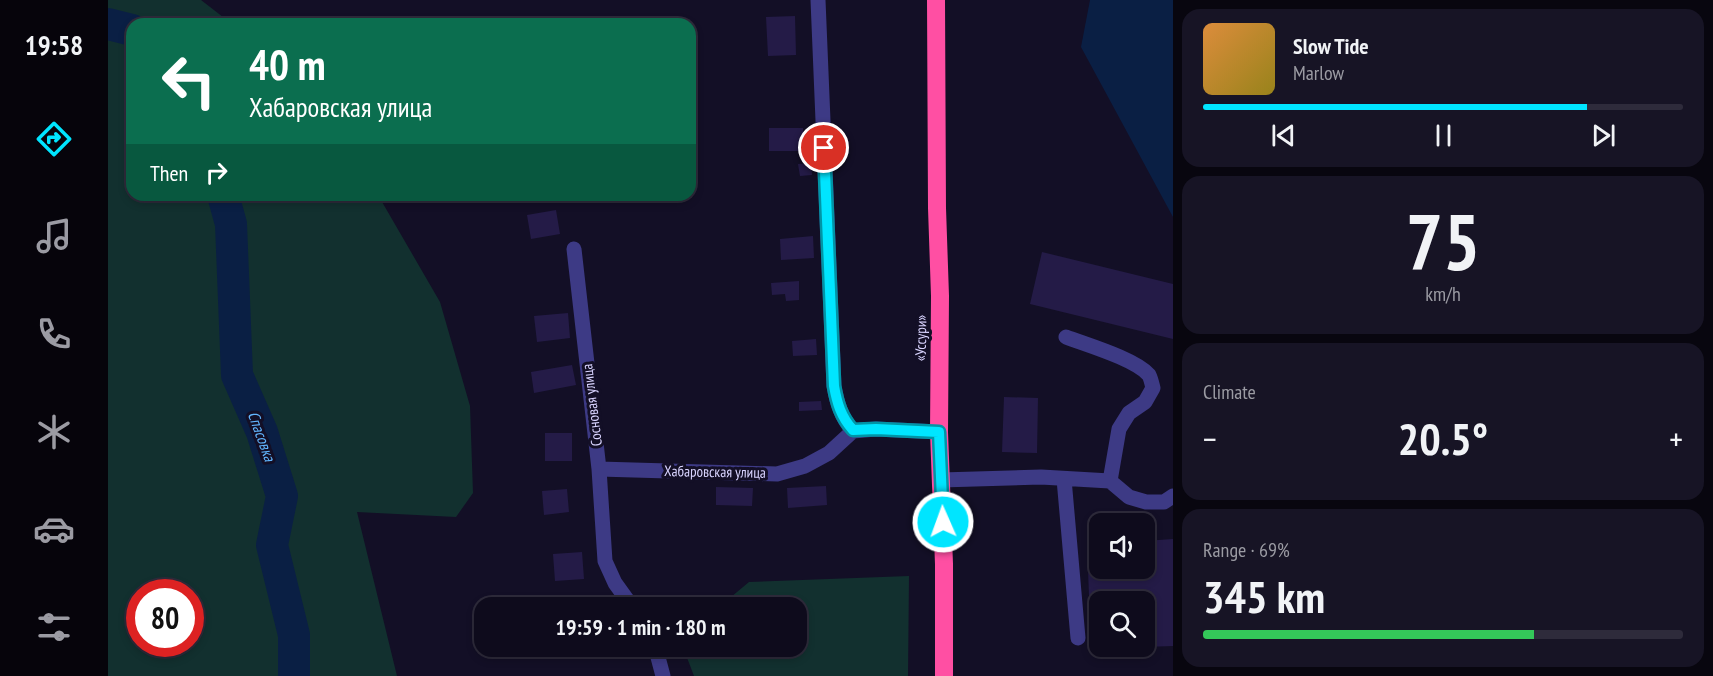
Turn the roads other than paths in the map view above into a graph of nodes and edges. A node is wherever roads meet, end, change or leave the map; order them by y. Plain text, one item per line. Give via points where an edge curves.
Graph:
1 (818, 0) edge
2 (936, 0) edge
3 (574, 249) dead end
4 (1066, 337) dead end
5 (853, 430) junction
6 (939, 432) junction
7 (599, 469) junction
8 (1064, 479) junction
9 (941, 480) junction
10 (1110, 481) junction
11 (1173, 496) edge
12 (625, 597) edge
13 (1078, 638) dead end
14 (658, 657) edge
15 (663, 676) edge
16 (944, 676) edge

1 - 5 lane via 834,386 844,420
2 - 6 highway, «Уссури»
3 - 7 lane, Сосновая улица
4 - 10 lane via 1112,354 1150,376 1153,388 1145,402 1129,413 1119,429
5 - 6 lane
5 - 7 lane, Хабаровская улица via 829,453 805,466 777,474
6 - 9 highway, «Уссури»
7 - 12 lane, Сосновая улица via 605,561
8 - 9 lane
8 - 10 lane
8 - 13 lane
9 - 16 highway, «Уссури»
10 - 11 lane via 1129,497 1146,502 1164,502
14 - 15 lane

